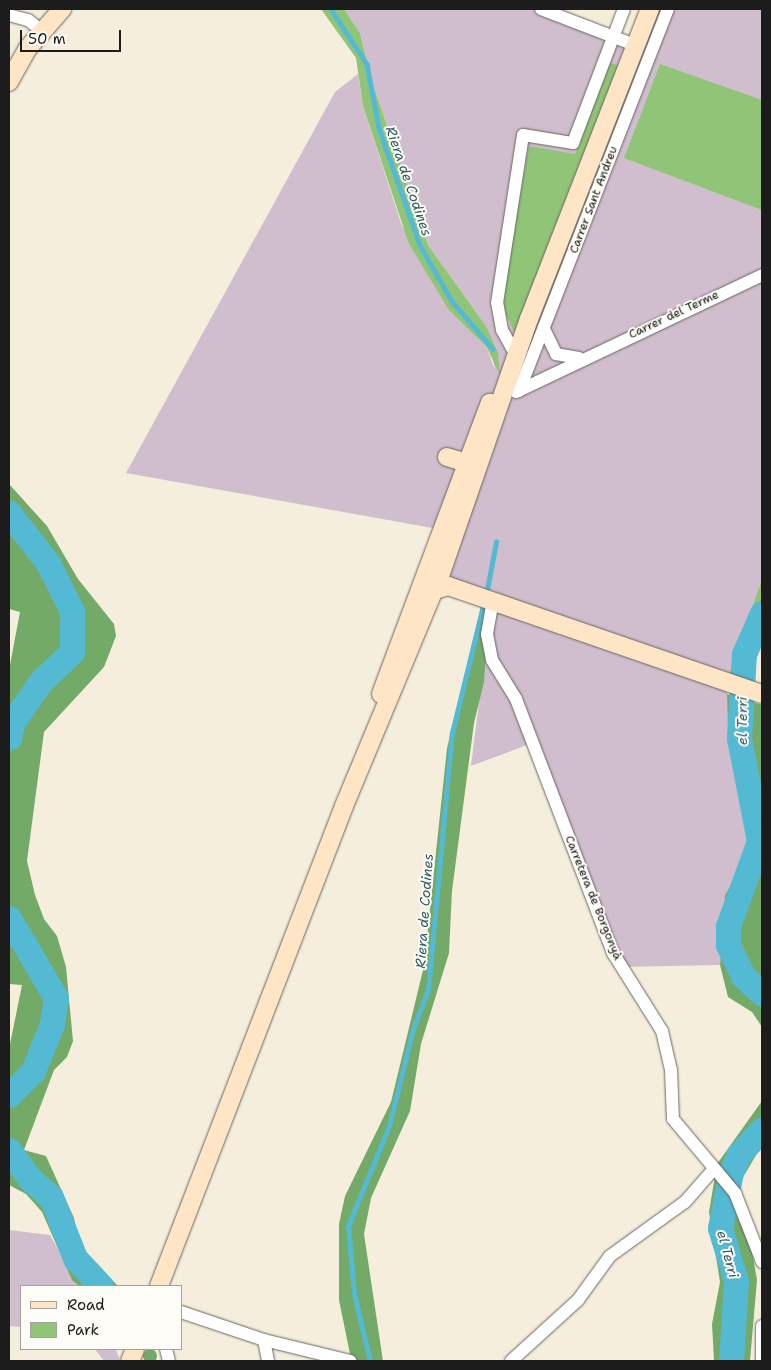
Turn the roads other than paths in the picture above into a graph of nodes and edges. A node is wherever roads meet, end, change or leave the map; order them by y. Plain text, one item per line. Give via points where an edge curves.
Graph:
1 (62, 9) edge
2 (541, 9) edge
3 (624, 9) edge
4 (650, 9) edge
5 (668, 9) edge
6 (9, 15) edge
7 (41, 30) junction
8 (613, 37) junction
9 (636, 46) junction
10 (9, 82) edge
11 (762, 275) edge
12 (537, 324) junction
13 (512, 348) junction
14 (586, 356) junction
15 (518, 391) junction
16 (503, 402) junction
17 (461, 462) junction
18 (451, 507) junction
19 (455, 532) junction
20 (441, 582) junction
21 (493, 600) junction
22 (387, 677) junction
23 (756, 692) edge
24 (344, 806) junction
25 (712, 1171) junction
26 (762, 1262) edge
27 (159, 1285) edge
28 (182, 1312) edge
29 (762, 1326) edge
30 (264, 1340) junction
31 (268, 1361) edge
32 (350, 1361) edge
33 (511, 1361) edge
34 (762, 1361) edge

1 - 7 main road
2 - 8 street
3 - 8 street
4 - 9 main road
5 - 12 street, Carrer Sant Andreu
6 - 7 street via 28,20
7 - 10 main road
8 - 9 street
8 - 13 street via 573,143 523,135 497,303 502,330
9 - 12 main road
11 - 14 street, Carrer del Terme
12 - 13 main road
12 - 14 street via 556,354 572,360
12 - 15 street, Carrer Sant Andreu
12 - 16 main road
13 - 17 main road via 480,429
14 - 15 street, Carrer del Terme
15 - 16 street, Carrer del Terme
16 - 17 main road
16 - 19 main road
17 - 18 main road
17 - 19 main road via 469,476 457,509
18 - 20 main road via 435,566
18 - 22 main road
19 - 20 main road
20 - 21 main road
20 - 22 main road via 427,589
20 - 24 main road
21 - 23 main road
21 - 25 street, Carretera de Borgonyà via 487,634 492,660 516,699 613,953 662,1031 672,1070 673,1119
22 - 24 main road
24 - 27 main road
25 - 26 street, Carretera de Borgonyà via 736,1193
25 - 33 street via 685,1202 610,1256 578,1300
28 - 30 street
29 - 34 street
30 - 31 street
30 - 32 street

